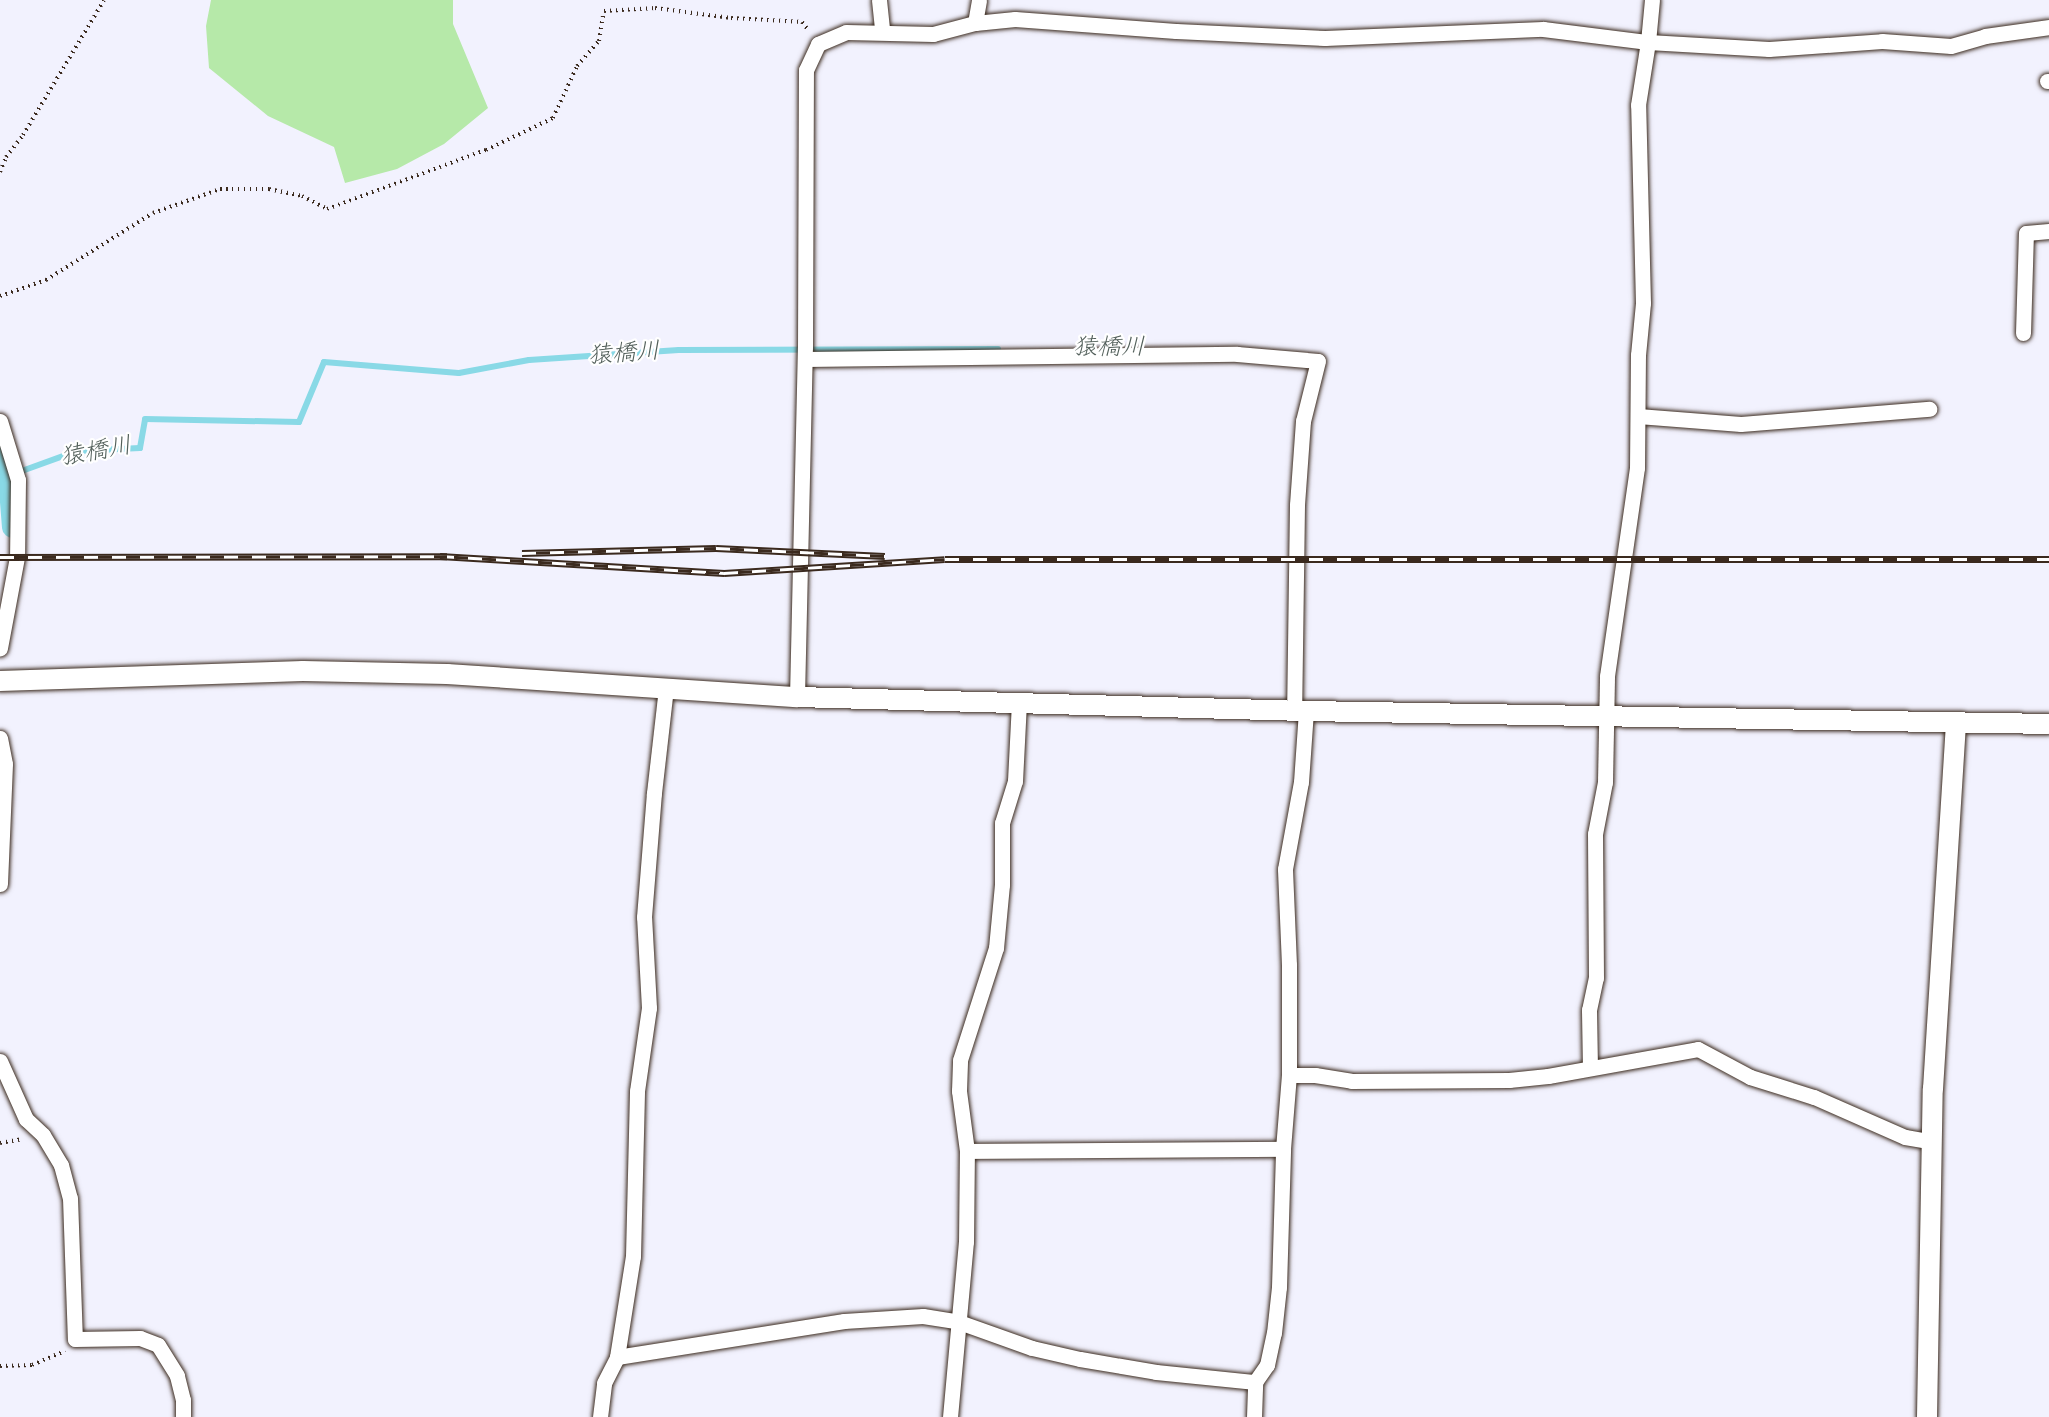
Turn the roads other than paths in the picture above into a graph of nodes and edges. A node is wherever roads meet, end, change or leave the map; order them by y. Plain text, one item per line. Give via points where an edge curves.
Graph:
1 (879, 0) edge
2 (979, 0) edge
3 (1652, 0) edge
4 (975, 23) junction
5 (2049, 27) edge
6 (882, 31) junction
7 (1648, 42) junction
8 (2049, 231) edge
9 (2023, 333) dead end
10 (805, 353) junction
11 (1929, 408) dead end
12 (1638, 416) junction
13 (0, 421) edge
14 (0, 648) edge
15 (0, 681) edge
16 (666, 688) junction
17 (797, 697) junction
18 (1018, 703) junction
19 (1300, 711) junction
20 (1607, 717) junction
21 (1956, 724) junction
22 (2049, 724) edge
23 (0, 738) edge
24 (0, 884) edge
25 (0, 1061) edge
26 (1590, 1068) junction
27 (1289, 1075) junction
28 (1932, 1142) junction
29 (1283, 1149) junction
30 (967, 1151) junction
31 (959, 1322) junction
32 (617, 1357) junction
33 (1255, 1382) junction
34 (183, 1417) edge
35 (600, 1417) edge
36 (950, 1417) edge
37 (1254, 1417) edge
38 (1927, 1417) edge

1 - 6 street
2 - 4 street
3 - 7 street
4 - 6 street via 933,34
4 - 7 street via 1016,19 1325,38 1543,29
5 - 7 street via 1985,36 1951,46 1882,41 1769,49
6 - 10 street via 846,32 818,44 806,70
7 - 12 street via 1638,105 1643,303
8 - 9 street via 2026,232
10 - 17 street
10 - 19 street via 1237,354 1318,361 1303,421 1296,505
11 - 12 street via 1741,424
12 - 20 street via 1637,468 1607,676
13 - 14 street via 16,474 17,557
15 - 16 street via 303,671 447,674
16 - 17 street
16 - 32 street via 644,917 649,1008 637,1091 633,1256
17 - 18 street
18 - 19 street
18 - 30 street via 1015,781 1002,823 996,948 960,1060 959,1091
19 - 20 street
19 - 27 street via 1301,782 1285,869
20 - 21 street
20 - 26 street via 1605,782 1595,834 1596,978 1589,1011
21 - 22 street
21 - 28 street via 1937,994
23 - 24 street via 5,764
25 - 34 street via 26,1119 43,1135 61,1165 70,1198 75,1339 140,1338 158,1345 177,1376
26 - 27 street via 1509,1080 1351,1081
26 - 28 street via 1698,1049 1750,1077 1814,1097 1905,1137
27 - 29 street
28 - 38 street
29 - 30 street
29 - 33 street via 1274,1334 1267,1365
30 - 31 street via 966,1242
31 - 32 street via 923,1316 867,1318
31 - 33 street via 1032,1348 1080,1359
31 - 36 street
32 - 35 street via 604,1383
33 - 37 street

